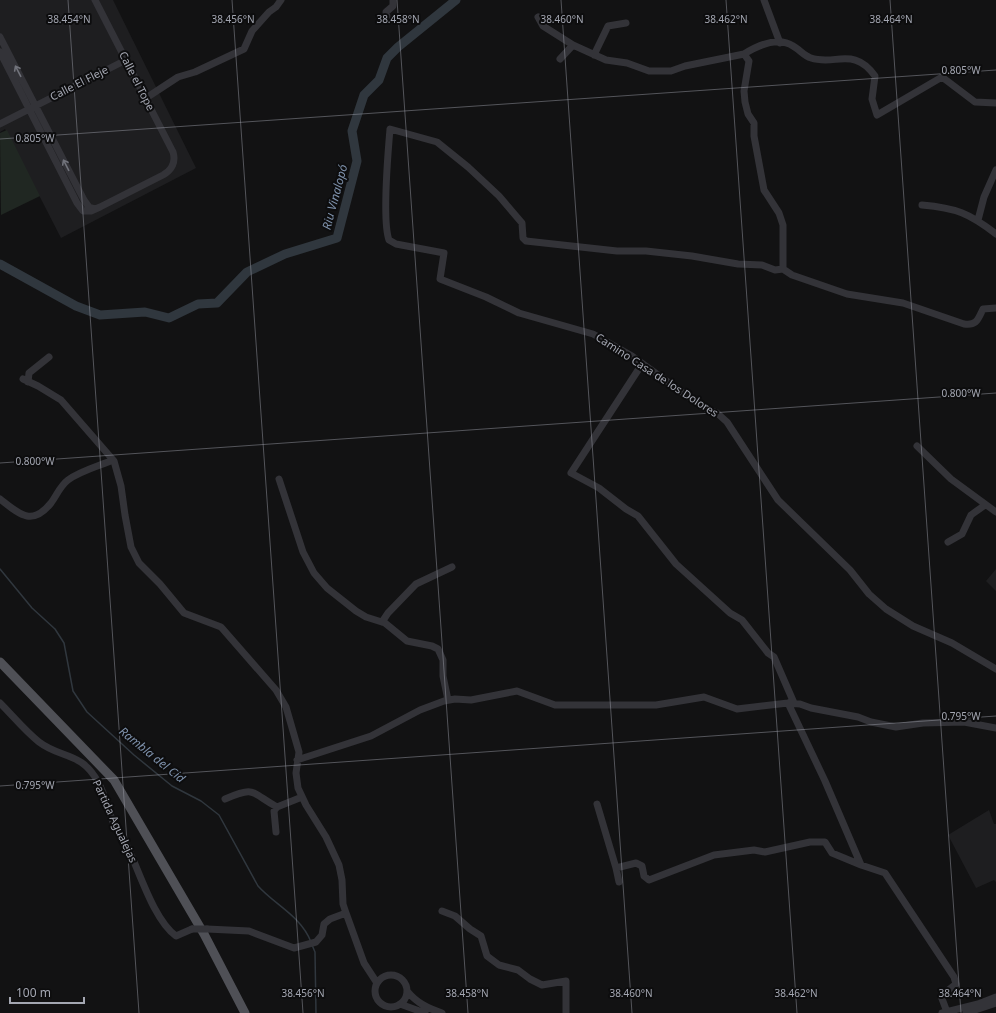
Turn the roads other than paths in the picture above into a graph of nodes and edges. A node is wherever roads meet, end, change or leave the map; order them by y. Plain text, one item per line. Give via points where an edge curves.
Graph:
1 (95, 0) edge
2 (281, 0) edge
3 (393, 0) edge
4 (764, 0) edge
5 (387, 17) dead end
6 (538, 17) dead end
7 (626, 23) dead end
8 (0, 37) edge
9 (780, 43) junction
10 (573, 45) junction
11 (0, 52) edge
12 (744, 54) junction
13 (594, 55) junction
14 (560, 59) dead end
15 (126, 60) junction
16 (146, 98) junction
17 (996, 103) edge
18 (33, 107) junction
19 (0, 124) edge
20 (996, 170) edge
21 (922, 205) dead end
22 (95, 209) junction
23 (978, 220) junction
24 (996, 234) edge
25 (783, 269) junction
26 (996, 308) edge
27 (49, 357) dead end
28 (642, 364) junction
29 (916, 446) dead end
30 (113, 460) junction
31 (279, 479) dead end
32 (0, 499) edge
33 (985, 505) junction
34 (996, 512) edge
35 (948, 542) dead end
36 (452, 567) dead end
37 (382, 622) junction
38 (0, 662) edge
39 (996, 668) edge
40 (448, 700) junction
41 (0, 703) edge
42 (791, 703) junction
43 (996, 728) edge
44 (297, 760) junction
45 (302, 797) junction
46 (225, 799) dead end
47 (597, 804) dead end
48 (277, 807) junction
49 (276, 832) dead end
50 (861, 865) junction
51 (616, 868) junction
52 (620, 882) dead end
53 (442, 911) dead end
54 (346, 914) junction
55 (379, 981) junction
56 (407, 990) junction
57 (996, 997) edge
58 (996, 1003) edge
59 (383, 1005) junction
60 (395, 1008) edge
61 (944, 1012) edge
62 (245, 1013) edge
63 (385, 1013) edge
64 (425, 1013) edge
65 (442, 1013) edge
66 (566, 1013) edge
67 (966, 1013) edge

1 - 15 street, Calle el Tope
2 - 16 street via 252,31 244,49 195,72 178,77
3 - 5 street via 393,6 386,12
4 - 9 street
6 - 10 street via 543,26
7 - 13 street via 608,26
18 -> 8 street
9 - 12 street via 760,46
9 - 17 street via 792,44 809,58 845,58 856,60 870,68 875,76 872,99 877,115 942,76 975,102
10 - 13 street
10 - 14 street
11 - 18 street
12 - 13 street via 662,72 649,71
12 - 25 street via 749,61 744,91 745,102 754,123 764,190 779,213 783,225
15 - 16 street, Calle el Tope
15 - 18 street, Calle El Fleje
16 - 22 street, Calle el Tope via 174,154 174,163 167,173
18 - 19 street, Calle El Fleje
22 -> 18 street via 89,207 84,200
18 - 22 street via 80,209 86,212
20 - 23 street
21 - 23 street via 955,209
23 - 24 street
25 - 26 street via 792,275 847,294 902,303 964,324 971,325 977,322 983,309
25 - 28 street, Camino Casa de los Dolores via 775,270 762,265 738,264 684,255 526,241 523,238 522,223 499,196 468,167 437,142 390,129 387,202 387,234 390,240 396,244 444,253 440,279 519,313 593,334
27 - 30 street via 29,373 26,381 62,400
28 - 39 street, Camino Casa de los Dolores via 704,408 718,413 727,422 778,500 850,570 880,604 913,626 952,643
28 - 42 street via 571,472 638,516 676,564 730,613 742,620 768,654 774,657
29 - 33 street
30 - 32 street via 68,480 51,503 37,515 22,516
30 - 44 street via 121,486 131,547 139,563 184,613 221,627 276,690 286,706 299,752
31 - 37 street via 302,552 314,573 327,588 356,611
33 - 34 street
33 - 35 street via 970,514 962,534
36 - 37 street via 416,584 388,612
37 - 40 street via 407,641 432,646 438,650 443,660
38 - 62 main road via 114,780 204,934
40 - 42 street via 471,700 517,691 555,705 656,704 704,697 737,709
40 - 44 street via 420,710 371,736 323,754
41 - 54 street, Partida Agualejas, bridge via 39,742 74,757 89,769 98,782 113,822 128,846 145,889 176,936 192,929 249,931 294,948 316,942 322,935 324,924 330,919
42 - 43 street via 896,727 923,723 964,722
42 - 50 street
44 - 45 street via 298,788
45 - 48 street
45 - 54 street via 339,865
46 - 48 street via 251,791
47 - 51 street
48 - 49 street via 274,811
50 - 51 street via 832,853 825,842 810,842 765,852 754,850 714,855 649,880 646,879 639,864
50 - 61 street via 885,873 954,977 956,984 941,996
51 - 52 street
53 - 66 street via 455,916 481,936 487,956 499,965 518,970 542,985 566,981
54 - 55 street via 364,963
55 - 56 street via 387,976 394,976 400,978
55 - 59 street via 375,988 376,998
56 - 60 street via 405,998
56 - 65 street via 417,1002
57 - 61 street
58 - 67 street
59 - 60 street
59 - 63 street
60 - 64 street

